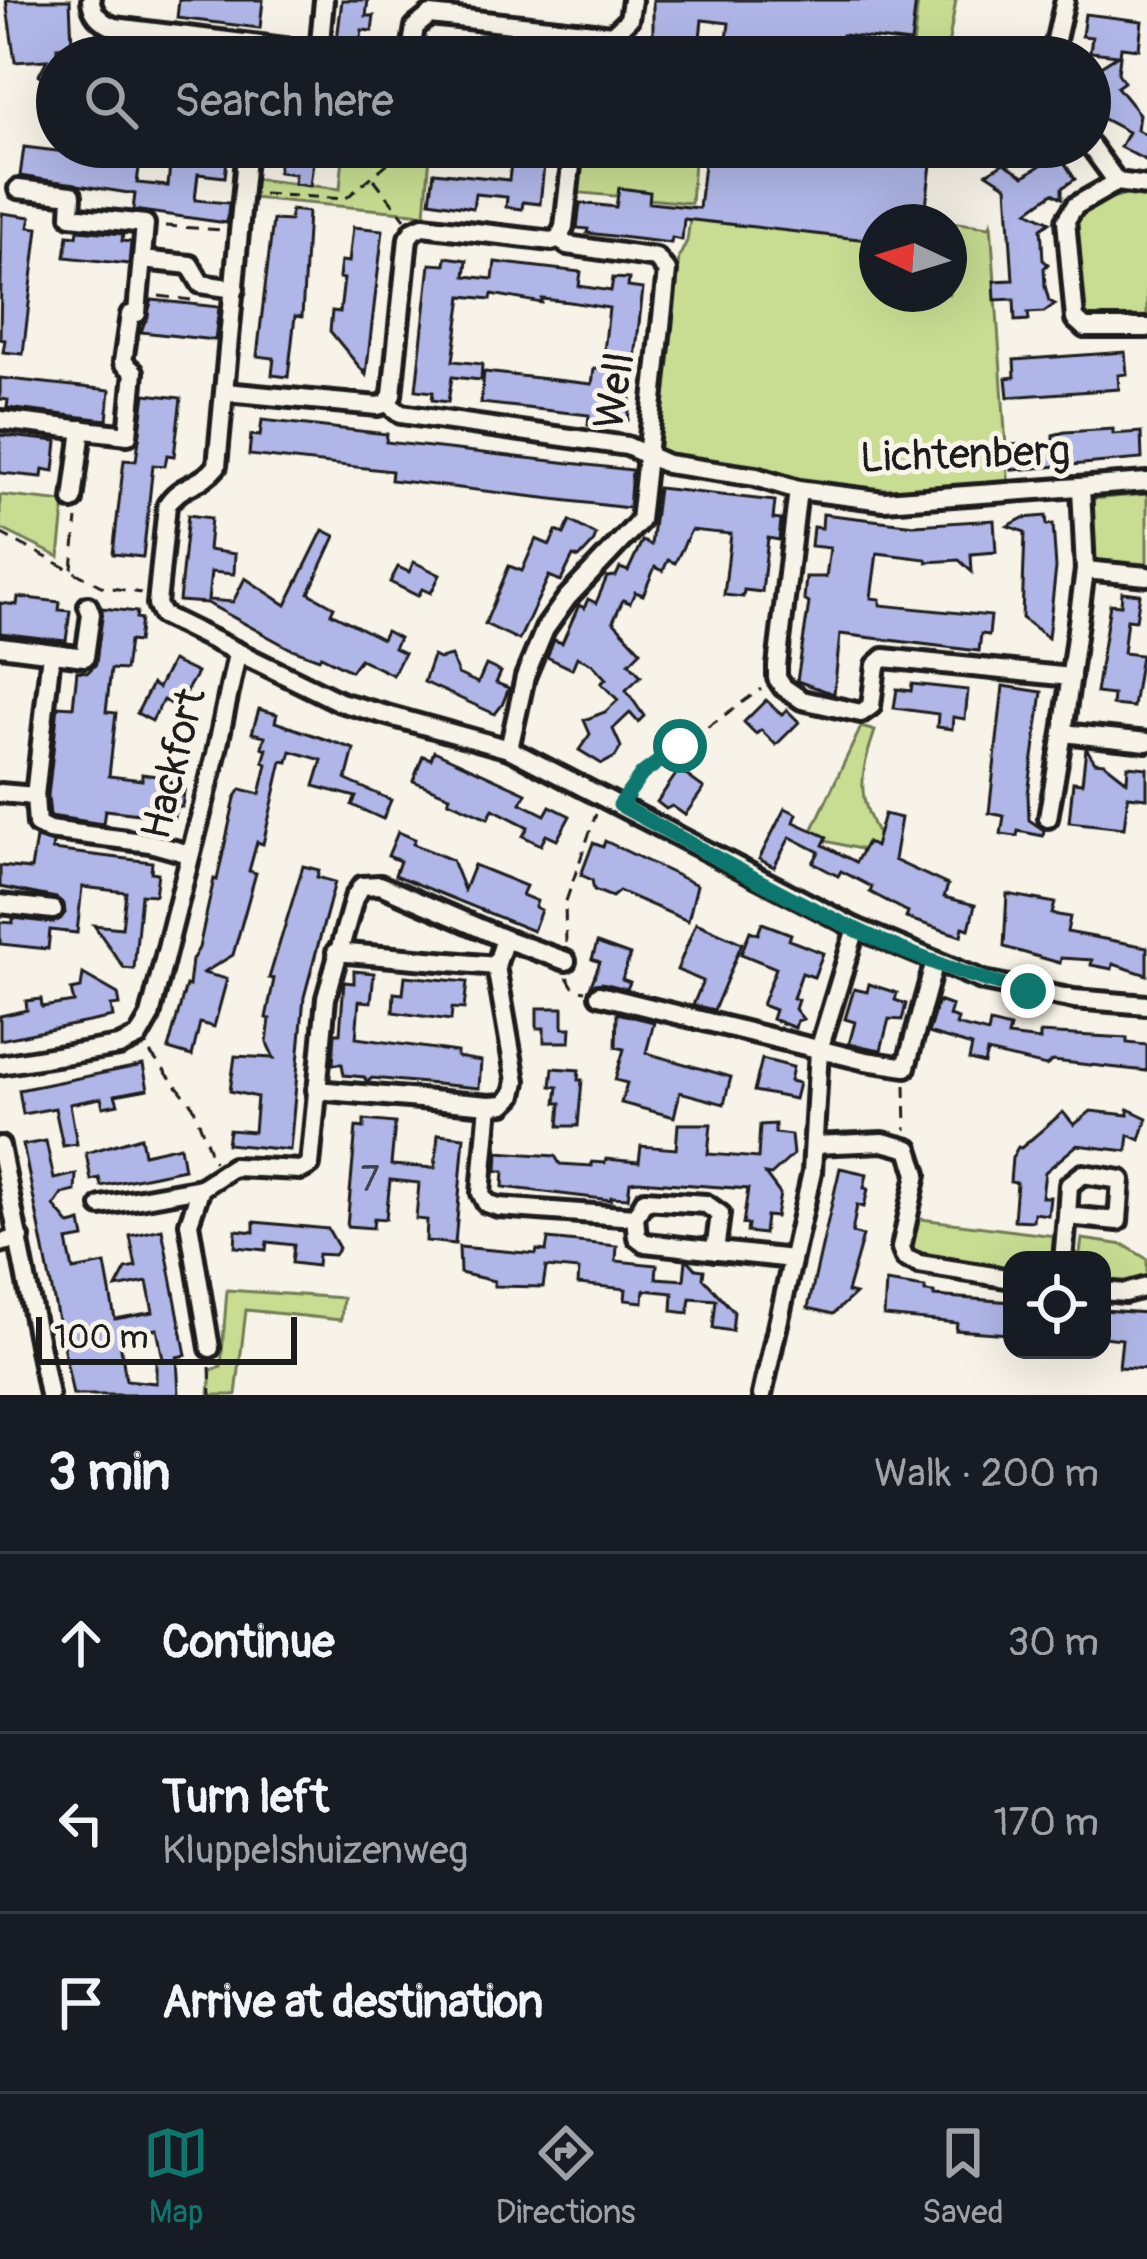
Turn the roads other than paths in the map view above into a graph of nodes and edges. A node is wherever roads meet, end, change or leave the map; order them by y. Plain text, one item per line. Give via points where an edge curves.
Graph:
1 (92, 0) edge
2 (324, 0) edge
3 (632, 0) edge
4 (1065, 0) edge
5 (585, 32) junction
6 (167, 36) edge
7 (321, 36) edge
8 (414, 36) edge
9 (585, 36) edge
10 (1057, 36) edge
11 (245, 168) edge
12 (571, 168) edge
13 (1107, 168) edge
14 (1117, 182) junction
15 (1147, 186) edge
16 (19, 188) dead end
17 (559, 238) junction
18 (142, 260) junction
19 (235, 297) junction
20 (1147, 328) edge
21 (225, 392) junction
22 (387, 403) junction
23 (0, 420) edge
24 (82, 429) junction
25 (647, 454) junction
26 (1147, 482) edge
27 (1081, 488) junction
28 (798, 490) junction
29 (74, 500) road end
30 (1085, 570) junction
31 (1147, 576) edge
32 (88, 607) dead end
33 (0, 646) edge
34 (51, 652) junction
35 (237, 654) junction
36 (1071, 677) junction
37 (1063, 733) junction
38 (1147, 742) edge
39 (509, 749) junction
40 (0, 793) edge
41 (35, 796) junction
42 (1048, 818) dead end
43 (189, 854) junction
44 (0, 904) edge
45 (53, 910) dead end
46 (856, 928) junction
47 (505, 939) junction
48 (336, 952) junction
49 (566, 961) road end
50 (934, 961) junction
51 (496, 966) junction
52 (598, 995) road end
53 (1147, 1005) edge
54 (819, 1050) junction
55 (0, 1065) edge
56 (316, 1090) junction
57 (489, 1105) junction
58 (814, 1145) junction
59 (0, 1146) edge
60 (201, 1188) junction
61 (101, 1206) dead end
62 (1067, 1216) dead end
63 (635, 1217) junction
64 (20, 1238) junction
65 (0, 1243) edge
66 (715, 1251) junction
67 (1064, 1251) edge
68 (792, 1259) junction
69 (1003, 1278) edge
70 (1147, 1287) edge
71 (1111, 1292) edge
72 (209, 1348) road end
73 (49, 1395) edge
74 (762, 1395) edge

1 - 6 street via 103,23
2 - 7 street
3 - 5 street via 629,19 612,35
4 - 10 street
5 - 8 street via 430,15
5 - 9 street
11 - 19 street
12 - 17 street
13 - 14 street
14 - 15 street
14 - 20 street via 1068,213 1075,319 1085,328
16 - 18 street via 72,195 70,217 145,224
17 - 22 street via 413,230
17 - 25 street, Well via 665,264
18 - 19 street via 190,265 201,284
18 - 24 street via 123,362 134,372 128,435
19 - 21 street
21 - 22 street, Well
21 - 35 street, Hackfort via 218,466 167,505 158,595 161,615
22 - 25 street, Well via 401,414
23 - 24 street
24 - 29 street
25 - 28 street, Lichtenberg
25 - 39 street via 640,521 545,629
26 - 27 street, Lichtenberg
27 - 28 street, Lichtenberg via 884,501
27 - 30 street
28 - 36 street via 777,678 783,687 852,713 871,706 884,658
30 - 31 street
30 - 36 street
32 - 34 street via 85,657
33 - 34 street
34 - 41 street
35 - 39 street via 340,702
35 - 43 street, Hackfort
36 - 37 street
37 - 38 street
37 - 42 street
39 - 46 street
40 - 41 street
41 - 43 street via 41,828
43 - 55 street, Hackfort via 150,1016 137,1037
44 - 45 street
46 - 50 street
46 - 54 street
47 - 48 street via 380,885 362,886
47 - 49 street
47 - 51 street
48 - 51 street
48 - 56 street
50 - 53 street via 1028,991
50 - 54 street via 905,1067
51 - 57 street via 516,1081 505,1104
52 - 54 street
54 - 58 street
56 - 57 street
56 - 60 street via 306,1169 233,1166
57 - 63 street via 481,1193 487,1202
58 - 68 street
58 - 69 street via 909,1149 917,1174 905,1258
59 - 64 street
60 - 61 street
60 - 72 street via 189,1222
62 - 67 street
63 - 66 street via 645,1243
63 - 66 street via 645,1200 706,1204 720,1214
64 - 65 street
64 - 73 street
66 - 68 street
68 - 74 street
70 - 71 street

